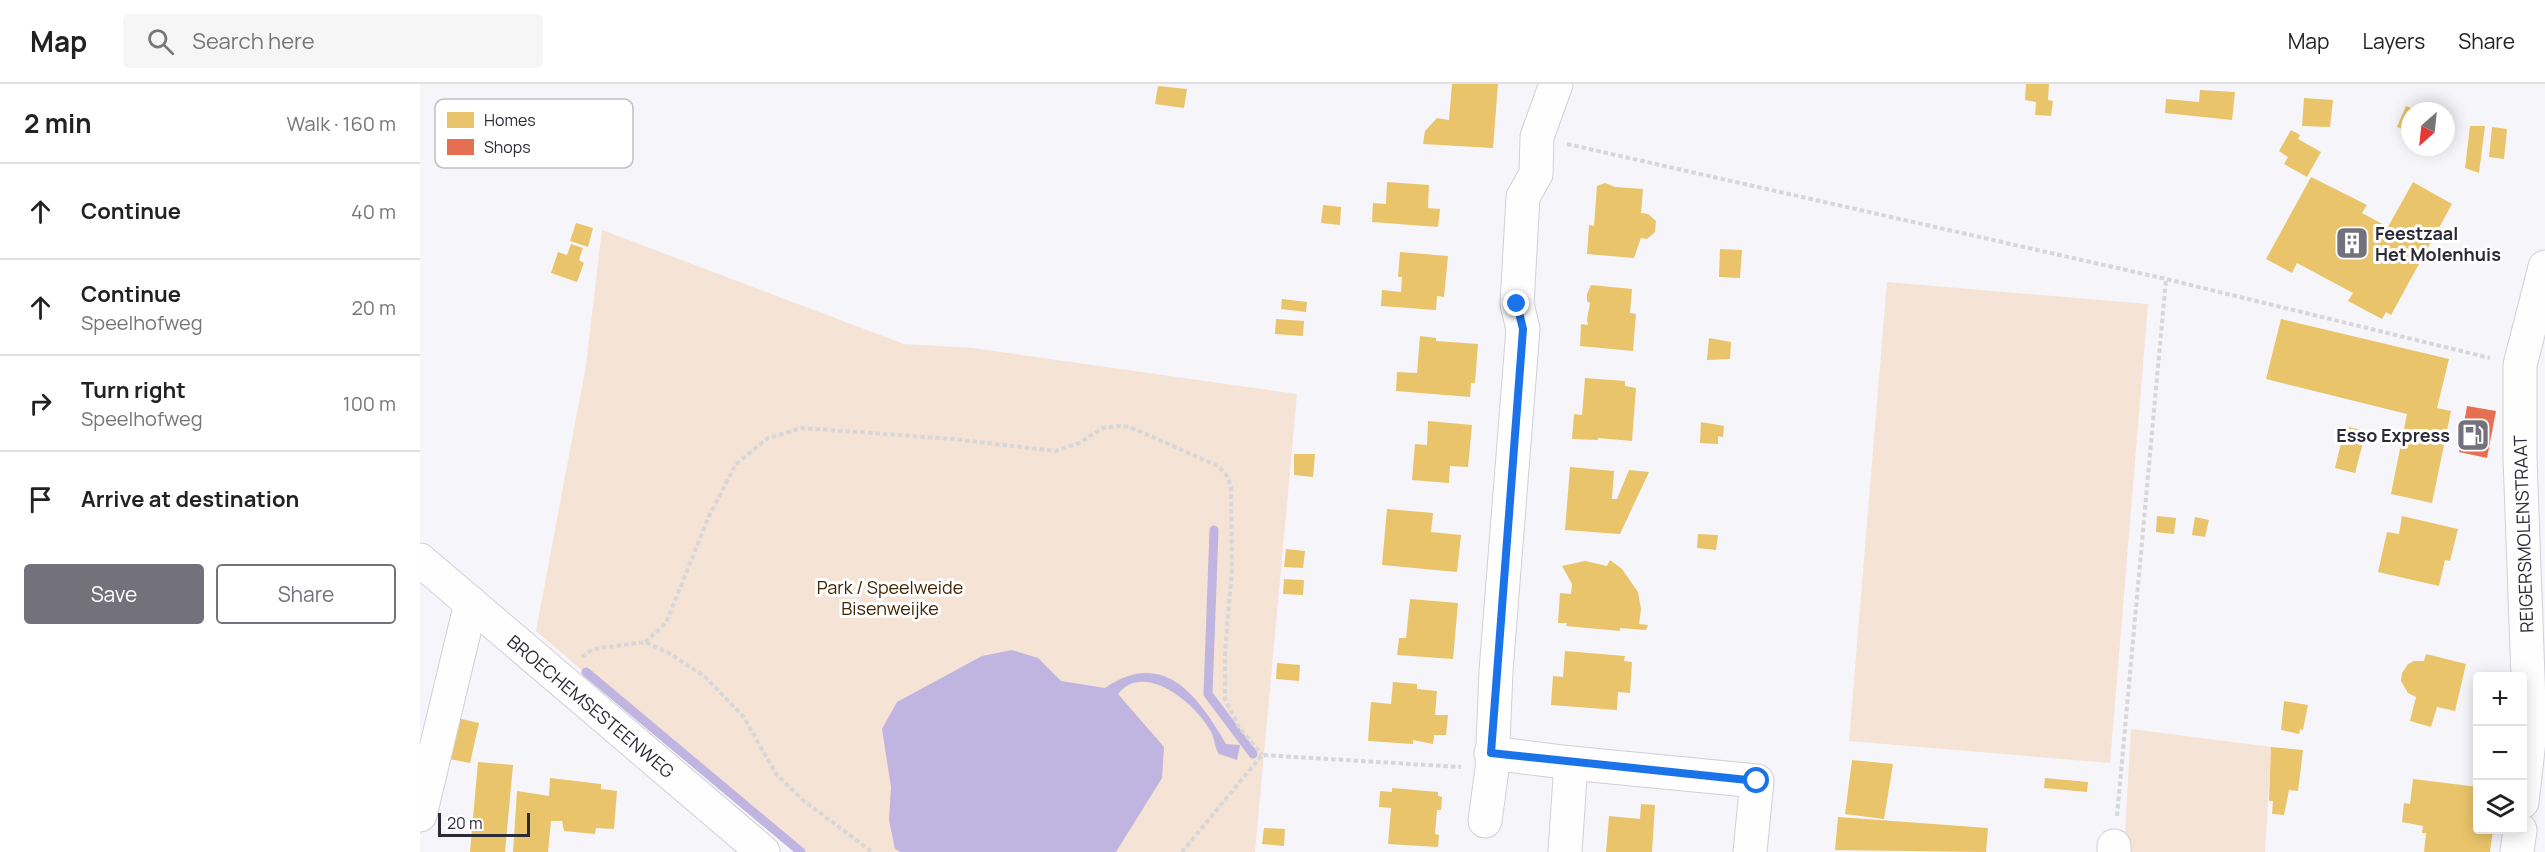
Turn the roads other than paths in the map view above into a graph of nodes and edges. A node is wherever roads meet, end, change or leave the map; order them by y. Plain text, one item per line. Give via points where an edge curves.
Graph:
1 (1556, 84) edge
2 (2545, 267) edge
3 (420, 560) edge
4 (471, 603) junction
5 (1491, 761) junction
6 (1571, 763) junction
7 (2525, 780) edge
8 (420, 815) edge
9 (1485, 821) dead end
10 (2519, 834) edge
11 (763, 852) edge
12 (1564, 852) edge
13 (1750, 852) edge
14 (2517, 852) edge

1 - 5 street via 1538,137 1536,174 1523,197 1517,304 1523,329
2 - 7 street, REIGERSMOLENSTRAAT via 2520,365 2530,732
3 - 4 street, BROECHEMSESTEENWEG
4 - 8 street
4 - 11 street, BROECHEMSESTEENWEG
5 - 6 street
5 - 9 street
6 - 12 street
6 - 13 street via 1757,781
10 - 14 street

